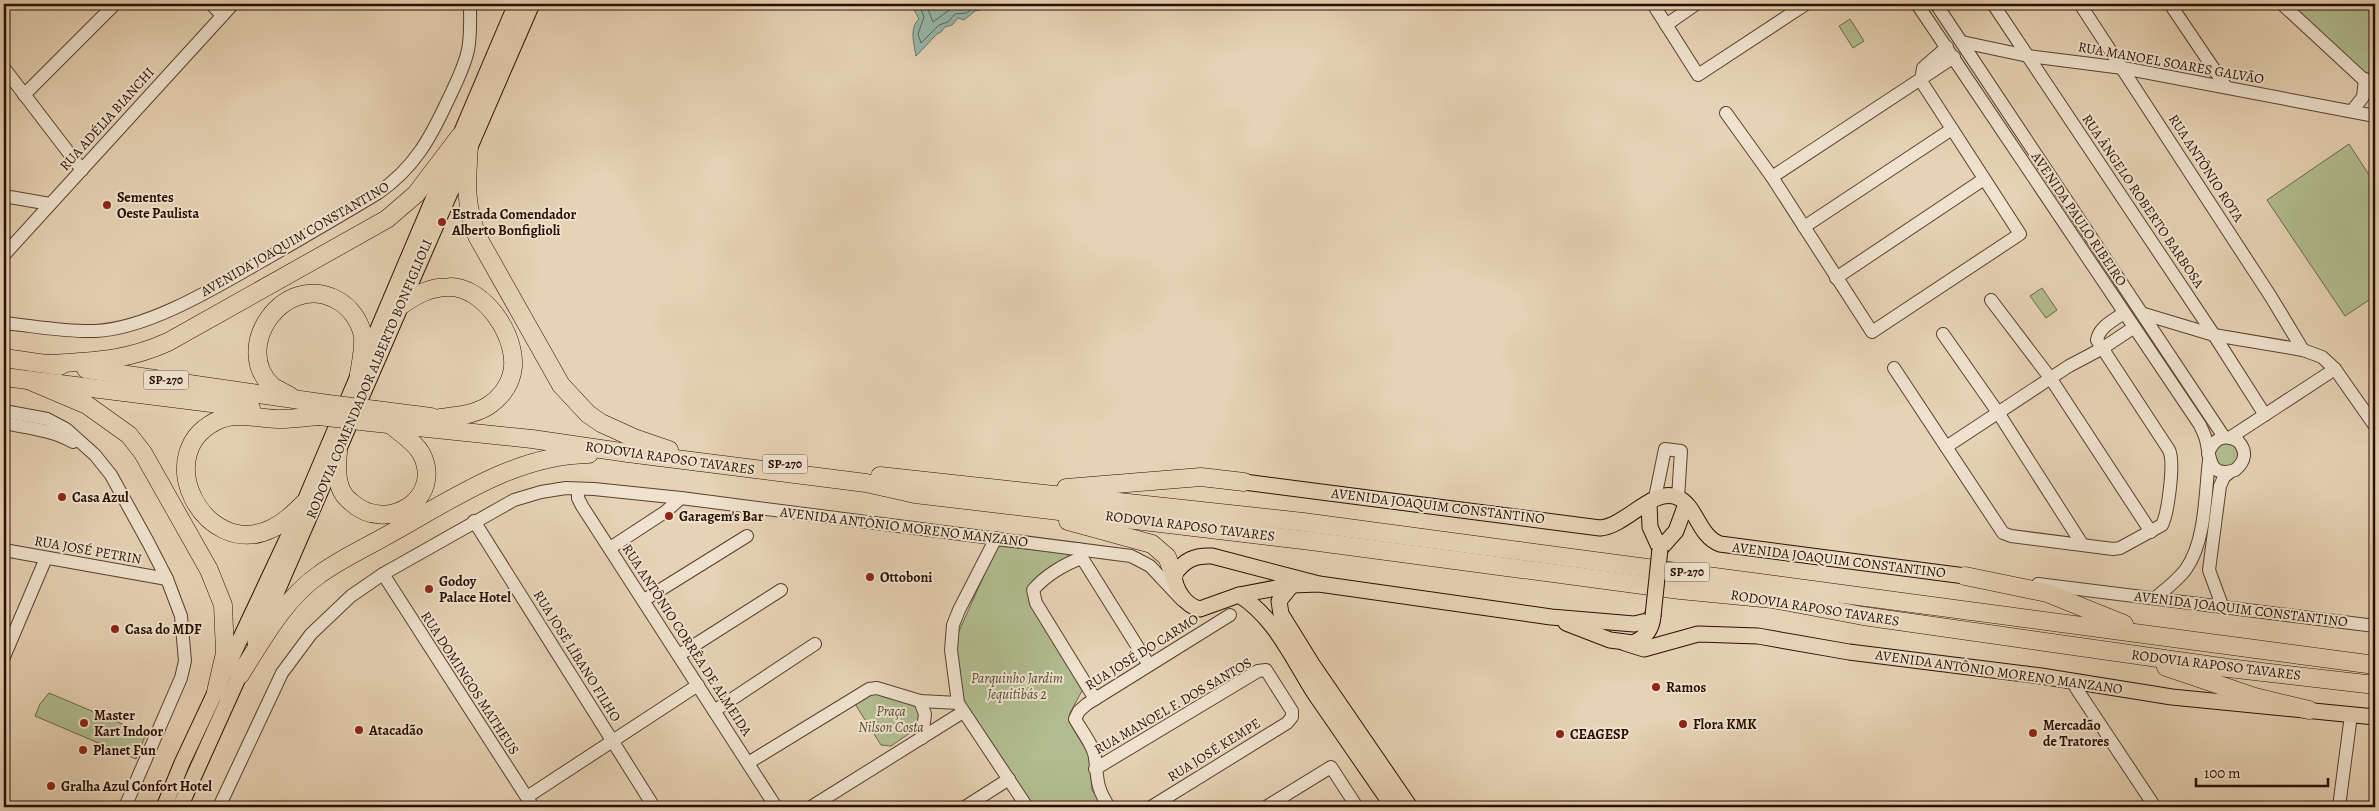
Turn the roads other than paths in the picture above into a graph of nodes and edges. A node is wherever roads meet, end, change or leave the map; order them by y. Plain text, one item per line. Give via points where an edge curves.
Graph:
1 (115, 4) edge
2 (211, 4) edge
3 (233, 4) edge
4 (470, 4) edge
5 (516, 4) edge
6 (532, 4) edge
7 (1653, 4) edge
8 (1696, 4) edge
9 (1806, 4) edge
10 (1917, 4) edge
11 (1936, 4) edge
12 (1993, 4) edge
13 (2080, 4) edge
14 (2170, 4) edge
15 (2282, 4) edge
16 (222, 15) junction
17 (1666, 25) junction
18 (1962, 42) junction
19 (1950, 52) junction
20 (2028, 56) junction
21 (4, 68) edge
22 (2123, 68) junction
23 (2365, 79) junction
24 (1921, 81) junction
25 (2226, 87) junction
26 (2375, 90) edge
27 (24, 95) junction
28 (2352, 112) junction
29 (1726, 114) dead end
30 (2375, 116) edge
31 (1952, 129) junction
32 (465, 140) junction
33 (82, 170) junction
34 (1772, 177) junction
35 (1984, 179) junction
36 (4, 196) edge
37 (50, 204) junction
38 (1804, 226) junction
39 (4, 255) edge
40 (1836, 278) junction
41 (1991, 300) dead end
42 (400, 306) junction
43 (2124, 313) junction
44 (2144, 314) junction
45 (4, 323) edge
46 (2133, 328) junction
47 (1943, 334) dead end
48 (2214, 335) junction
49 (2103, 348) junction
50 (2303, 350) junction
51 (4, 358) edge
52 (49, 364) junction
53 (1894, 368) dead end
54 (2335, 369) junction
55 (359, 374) junction
56 (4, 376) edge
57 (2051, 379) junction
58 (28, 380) junction
59 (296, 399) junction
60 (323, 410) junction
61 (4, 412) edge
62 (1999, 414) junction
63 (2265, 415) junction
64 (373, 416) junction
65 (440, 418) junction
66 (4, 423) edge
67 (390, 424) junction
68 (2375, 426) edge
69 (2228, 437) junction
70 (1946, 447) junction
71 (669, 450) junction
72 (338, 452) junction
73 (628, 454) junction
74 (95, 455) junction
75 (2209, 457) junction
76 (2230, 472) junction
77 (1244, 482) joint
78 (578, 488) junction
79 (1000, 496) junction
80 (681, 498) junction
81 (1652, 501) junction
82 (1682, 501) junction
83 (304, 503) junction
84 (474, 521) junction
85 (2151, 532) junction
86 (746, 536) dead end
87 (996, 538) junction
88 (2082, 544) junction
89 (610, 548) junction
90 (1660, 549) junction
91 (4, 550) edge
92 (1080, 553) junction
93 (46, 558) junction
94 (382, 574) junction
95 (1174, 575) junction
96 (1965, 576) junction
97 (166, 579) junction
98 (1319, 584) junction
99 (1292, 585) junction
100 (781, 590) dead end
101 (1239, 595) junction
102 (2155, 598) junction
103 (644, 600) junction
104 (1189, 604) junction
105 (2223, 608) junction
106 (1230, 615) dead end
107 (1654, 616) junction
108 (1551, 617) junction
109 (2375, 626) edge
110 (2145, 633) junction
111 (2046, 642) junction
112 (1625, 643) junction
113 (815, 644) dead end
114 (2274, 650) junction
115 (2375, 652) edge
116 (679, 655) junction
117 (4, 657) edge
118 (1149, 665) junction
119 (2375, 665) edge
120 (240, 675) junction
121 (2076, 681) junction
122 (698, 685) junction
123 (2375, 685) edge
124 (216, 692) junction
125 (1095, 699) junction
126 (920, 701) junction
127 (960, 707) junction
128 (2309, 710) junction
129 (714, 711) junction
130 (2351, 715) junction
131 (1292, 717) joint
132 (2375, 718) edge
133 (922, 738) junction
134 (612, 741) junction
135 (748, 763) junction
136 (1095, 769) junction
137 (1009, 780) junction
138 (530, 802) edge
139 (125, 807) edge
140 (164, 807) edge
141 (180, 807) edge
142 (219, 807) edge
143 (654, 807) edge
144 (776, 807) edge
145 (811, 807) edge
146 (965, 807) edge
147 (1027, 807) edge
148 (1109, 807) edge
149 (1151, 807) edge
150 (1266, 807) edge
151 (1357, 807) edge
152 (1393, 807) edge
153 (1410, 807) edge
154 (2155, 807) edge
155 (2339, 807) edge

1 - 27 street
2 - 16 street
3 - 16 street, RUA ADÉLIA BIANCHI
4 - 45 street, AVENIDA JOAQUIM CONSTANTINO via 470,33 462,72 424,149 393,183 179,306 145,320 96,331
5 - 32 main road, RODOVIA COMENDADOR ALBERTO BONFIGLIOLI
6 - 32 main road, RODOVIA COMENDADOR ALBERTO BONFIGLIOLI
7 - 17 street
8 - 17 street
9 - 17 street via 1698,75
10 - 19 street, AVENIDA PAULO RIBEIRO
11 - 18 street
12 - 20 street, RUA ÂNGELO ROBERTO BARBOSA
13 - 22 street, RUA ANTÔNIO ROTA
14 - 25 street
15 - 23 street
16 - 33 street, RUA ADÉLIA BIANCHI
18 - 20 street, RUA MANOEL SOARES GALVÃO
18 - 44 street
19 - 24 street via 1923,68
19 - 43 street, AVENIDA PAULO RIBEIRO
20 - 22 street, RUA MANOEL SOARES GALVÃO
20 - 48 street, RUA ÂNGELO ROBERTO BARBOSA
21 - 27 street
22 - 25 street, RUA MANOEL SOARES GALVÃO
22 - 50 street, RUA ANTÔNIO ROTA
23 - 26 street
23 - 28 street via 2362,97
24 - 31 street
24 - 34 street
25 - 28 street, RUA MANOEL SOARES GALVÃO
27 - 33 street
28 - 30 street, RUA MANOEL SOARES GALVÃO
29 - 34 street
31 - 35 street
31 - 38 street
32 - 42 main road, RODOVIA COMENDADOR ALBERTO BONFIGLIOLI
32 - 52 highway via 387,219 176,337 124,358
32 - 55 main road, RODOVIA COMENDADOR ALBERTO BONFIGLIOLI
32 - 71 highway via 466,193 469,215 477,236 561,385 601,423
33 - 37 street, RUA ADÉLIA BIANCHI
34 - 38 street
35 - 40 street
35 - 40 street via 2020,234 1872,332
36 - 37 street
37 - 39 street, RUA ADÉLIA BIANCHI
38 - 40 street
41 - 57 street
42 - 65 highway via 432,289 451,286 464,289 477,296 498,317 510,344 512,372 499,397 473,413
42 - 72 main road, RODOVIA COMENDADOR ALBERTO BONFIGLIOLI
43 - 46 street, AVENIDA PAULO RIBEIRO
43 - 49 street via 2098,334 2097,340
44 - 48 street
44 - 69 street
46 - 49 street
46 - 75 street, AVENIDA PAULO RIBEIRO via 2200,425
47 - 62 street
48 - 50 street
48 - 63 street, RUA ÂNGELO ROBERTO BARBOSA
49 - 57 street
49 - 85 street via 2171,455 2164,522
50 - 54 street via 2322,357
51 - 52 highway, RODOVIA RAPOSO TAVARES / SP-270
52 - 59 highway, RODOVIA RAPOSO TAVARES / SP-270
53 - 70 street
54 - 63 street
54 - 68 street
55 - 59 highway via 362,336 349,309 328,295 310,293 291,297 266,323 257,353 266,378 274,387
55 - 83 main road, RODOVIA COMENDADOR ALBERTO BONFIGLIOLI
56 - 58 highway, RODOVIA RAPOSO TAVARES / SP-270
57 - 62 street
57 - 85 street
58 - 60 highway, RODOVIA RAPOSO TAVARES / SP-270
58 - 124 highway via 87,405 129,435 143,453 209,570 222,606 225,653
59 - 60 highway, RODOVIA RAPOSO TAVARES / SP-270
60 - 64 highway, RODOVIA RAPOSO TAVARES / SP-270, bridge
60 - 83 highway via 280,419 233,416 221,419 195,438 185,462 186,482 192,497 209,520 229,533 251,535 270,530
61 - 74 street via 47,419 66,429
62 - 70 street
62 - 88 street
63 - 69 street
64 - 65 highway, RODOVIA RAPOSO TAVARES / SP-270
64 - 67 highway, RODOVIA RAPOSO TAVARES / SP-270
65 - 71 highway, RODOVIA RAPOSO TAVARES / SP-270
66 - 74 street via 61,435
67 - 72 highway via 416,447 424,462 426,477 422,490 414,503 402,512 378,515 365,512 346,498 337,473
67 - 73 highway, RODOVIA RAPOSO TAVARES / SP-270 via 532,439
69 - 75 street via 2216,440
69 - 76 street via 2238,440 2244,453 2240,466
70 - 88 street via 2003,532 2011,536
71 - 79 highway, RODOVIA RAPOSO TAVARES / SP-270
72 - 120 main road, RODOVIA COMENDADOR ALBERTO BONFIGLIOLI
73 - 79 highway, RODOVIA RAPOSO TAVARES / SP-270 via 866,483 915,494
73 - 120 highway via 562,457 529,464 487,480 319,574 270,627
74 - 97 street via 111,475
75 - 76 street via 2217,470
75 - 102 street, AVENIDA PAULO RIBEIRO via 2199,540 2194,555 2179,578
76 - 105 street via 2220,486 2209,559 2211,578
77 - 79 highway via 1201,477
77 - 81 main road, AVENIDA JOAQUIM CONSTANTINO via 1600,528 1613,526
78 - 80 street, AVENIDA ANTÔNIO MORENO MANZANO
78 - 84 street, AVENIDA ANTÔNIO MORENO MANZANO via 541,492 514,500
78 - 89 street, RUA ANTÔNIO CORRÊA DE ALMEIDA via 582,506
79 - 95 highway via 1152,544 1167,556
79 - 110 highway, RODOVIA RAPOSO TAVARES / SP-270 via 1304,522
79 - 111 highway, RODOVIA RAPOSO TAVARES / SP-270 via 1680,590 1773,599 1863,616
80 - 87 street, AVENIDA ANTÔNIO MORENO MANZANO
80 - 89 street
81 - 82 main road via 1667,495
81 - 82 street via 1665,449 1681,451
81 - 90 main road via 1650,527
82 - 90 main road via 1676,531
82 - 96 main road, AVENIDA JOAQUIM CONSTANTINO via 1708,537 1720,544
83 - 124 main road, RODOVIA COMENDADOR ALBERTO BONFIGLIOLI
84 - 94 street, AVENIDA ANTÔNIO MORENO MANZANO
84 - 134 street, RUA JOSÉ LÍBANO FILHO
85 - 88 street via 2118,548
86 - 103 street
87 - 92 street, AVENIDA ANTÔNIO MORENO MANZANO
87 - 127 street via 953,625 951,650
89 - 103 street, RUA ANTÔNIO CORRÊA DE ALMEIDA
90 - 107 main road, bridge
91 - 93 street, RUA JOSÉ PETRIN
92 - 104 street, AVENIDA ANTÔNIO MORENO MANZANO via 1131,556 1141,560 1174,594
92 - 118 street
92 - 125 street via 1032,590 1036,603
93 - 97 street, RUA JOSÉ PETRIN
93 - 117 street
94 - 138 street, RUA DOMINGOS MATHEUS
94 - 142 street, AVENIDA ANTÔNIO MORENO MANZANO via 351,596 310,634 282,673
95 - 98 main road, AVENIDA ANTÔNIO MORENO MANZANO via 1190,559 1203,555
95 - 104 main road via 1176,587
96 - 102 street, AVENIDA JOAQUIM CONSTANTINO
96 - 110 highway via 2047,593
97 - 139 street via 181,616 185,661 175,693
98 - 99 main road, AVENIDA ANTÔNIO MORENO MANZANO
98 - 108 main road, AVENIDA ANTÔNIO MORENO MANZANO
99 - 101 main road, AVENIDA ANTÔNIO MORENO MANZANO
99 - 153 main road via 1279,601 1281,614
100 - 116 street
101 - 104 main road, AVENIDA ANTÔNIO MORENO MANZANO via 1206,608
101 - 152 main road via 1272,624
102 - 105 street, AVENIDA JOAQUIM CONSTANTINO
103 - 116 street, RUA ANTÔNIO CORRÊA DE ALMEIDA
105 - 109 street, AVENIDA JOAQUIM CONSTANTINO
106 - 118 street, RUA JOSÉ DO CARMO
107 - 108 main road, AVENIDA ANTÔNIO MORENO MANZANO via 1634,624
107 - 112 main road via 1649,631 1642,639
108 - 112 main road, AVENIDA ANTÔNIO MORENO MANZANO
110 - 114 highway, RODOVIA RAPOSO TAVARES / SP-270
111 - 123 highway, RODOVIA RAPOSO TAVARES / SP-270
111 - 128 highway via 2160,664 2254,697
112 - 121 main road, AVENIDA ANTÔNIO MORENO MANZANO via 1644,648 1698,634 1758,636 1849,652
113 - 129 street
114 - 115 highway
114 - 119 highway, RODOVIA RAPOSO TAVARES / SP-270
116 - 122 street, RUA ANTÔNIO CORRÊA DE ALMEIDA
118 - 125 street, RUA JOSÉ DO CARMO
120 - 141 main road, RODOVIA COMENDADOR ALBERTO BONFIGLIOLI
121 - 128 main road, AVENIDA ANTÔNIO MORENO MANZANO via 2172,697
121 - 154 street via 2076,688
122 - 129 street, RUA ANTÔNIO CORRÊA DE ALMEIDA
122 - 134 street
124 - 140 main road, RODOVIA COMENDADOR ALBERTO BONFIGLIOLI
125 - 136 street, RUA JOSÉ DO CARMO via 1079,711 1075,719 1096,757
126 - 127 street
126 - 133 street via 925,714
126 - 135 street via 877,688 869,689
127 - 133 street
127 - 137 street
128 - 130 main road, AVENIDA ANTÔNIO MORENO MANZANO
129 - 135 street, RUA ANTÔNIO CORRÊA DE ALMEIDA
130 - 132 main road, AVENIDA ANTÔNIO MORENO MANZANO
130 - 155 street
131 - 136 street, RUA MANOEL F. DOS SANTOS via 1292,711 1266,670 1258,671
131 - 149 street, RUA JOSÉ KEMPE
133 - 145 street
134 - 138 street
134 - 143 street, RUA JOSÉ LÍBANO FILHO
135 - 144 street, RUA ANTÔNIO CORRÊA DE ALMEIDA
136 - 148 street via 1099,792
137 - 146 street
137 - 147 street
150 - 151 street via 1330,767

